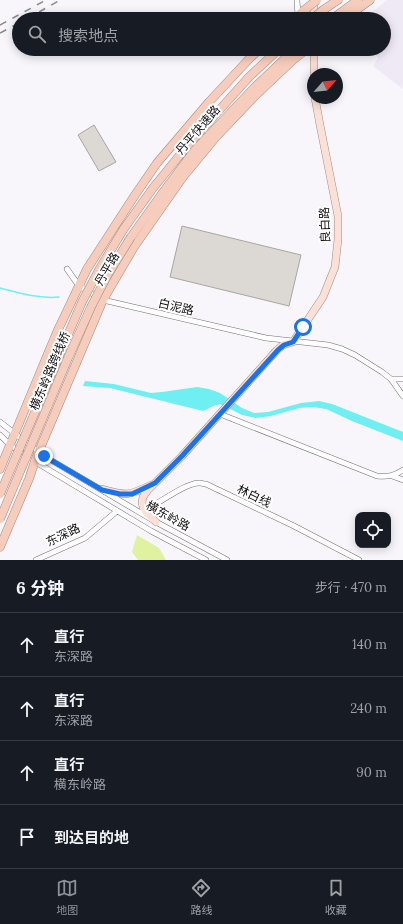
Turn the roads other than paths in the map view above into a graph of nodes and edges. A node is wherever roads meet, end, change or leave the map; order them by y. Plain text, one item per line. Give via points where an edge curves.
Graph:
1 (297, 0) edge
2 (315, 0) edge
3 (338, 0) edge
4 (358, 0) edge
5 (370, 0) edge
6 (298, 12) edge
7 (301, 12) edge
8 (314, 12) edge
9 (321, 12) edge
10 (342, 12) edge
11 (354, 12) edge
12 (252, 56) edge
13 (272, 56) edge
14 (288, 56) edge
15 (298, 56) edge
16 (314, 56) edge
17 (314, 68) edge
18 (249, 77) junction
19 (254, 88) junction
20 (209, 102) junction
21 (316, 104) edge
22 (234, 118) junction
23 (123, 230) joint
24 (131, 237) joint
25 (68, 269) dead end
26 (79, 286) junction
27 (103, 300) junction
28 (293, 342) junction
29 (391, 379) junction
30 (403, 379) edge
31 (403, 395) edge
32 (223, 411) junction
33 (0, 422) edge
34 (14, 434) junction
35 (0, 435) edge
36 (10, 445) junction
37 (39, 452) junction
38 (35, 462) junction
39 (0, 469) edge
40 (403, 470) edge
41 (392, 476) junction
42 (403, 480) edge
43 (155, 483) junction
44 (102, 490) junction
45 (0, 494) edge
46 (117, 511) junction
47 (143, 512) junction
48 (0, 519) edge
49 (156, 522) joint
50 (0, 547) edge
51 (36, 560) edge
52 (206, 560) edge
53 (228, 560) edge
54 (359, 560) edge

1 - 6 street
2 - 7 highway, bridge
2 - 8 main road
3 - 9 highway, bridge
4 - 10 highway
5 - 11 highway
12 - 20 highway, 丹平路
13 - 18 highway, 丹平快速路
14 - 19 highway, 丹平快速路
15 - 22 highway, 丹平路
16 - 17 main road
18 - 20 highway
18 - 23 highway, 丹平快速路 via 183,151
19 - 22 highway
19 - 24 highway, 丹平快速路 via 195,150
20 - 26 highway, 丹平路 via 139,188 87,269
21 - 28 main road, 良白路 via 338,216 338,239 334,267 323,297
22 - 27 highway, 丹平路 via 183,177 134,247
23 - 45 highway, 横东岭路跨线桥, bridge via 82,302
24 - 48 highway, 横东岭路跨线桥, bridge via 91,307
25 - 26 street, 白泥路
26 - 27 street, 白泥路
26 - 34 highway, 丹平路
27 - 28 street, 白泥路 via 259,337
27 - 37 highway, 丹平路
28 - 29 street, 白泥路 via 342,349
28 - 32 main road via 278,350
29 - 30 street
29 - 31 street
32 - 41 street via 377,476
32 - 43 main road
33 - 34 street, 横东岭路
34 - 36 highway, 丹平路
34 - 37 street, 横东岭路
35 - 36 street, 横东岭路
36 - 38 street, 横东岭路
36 - 39 highway, 丹平路
37 - 38 highway, 丹平路
37 - 44 street, 横东岭路
38 - 46 street, 横东岭路
38 - 50 highway, 丹平路
40 - 41 street
41 - 42 street
43 - 44 main road via 132,494
43 - 47 main road via 143,497
44 - 47 street, 横东岭路
46 - 51 street, 东深路 via 85,538
46 - 52 street, 横东岭路
47 - 49 main road
47 - 54 street, 林白线 via 182,488 194,483 206,484
49 - 53 street, 横东岭路

